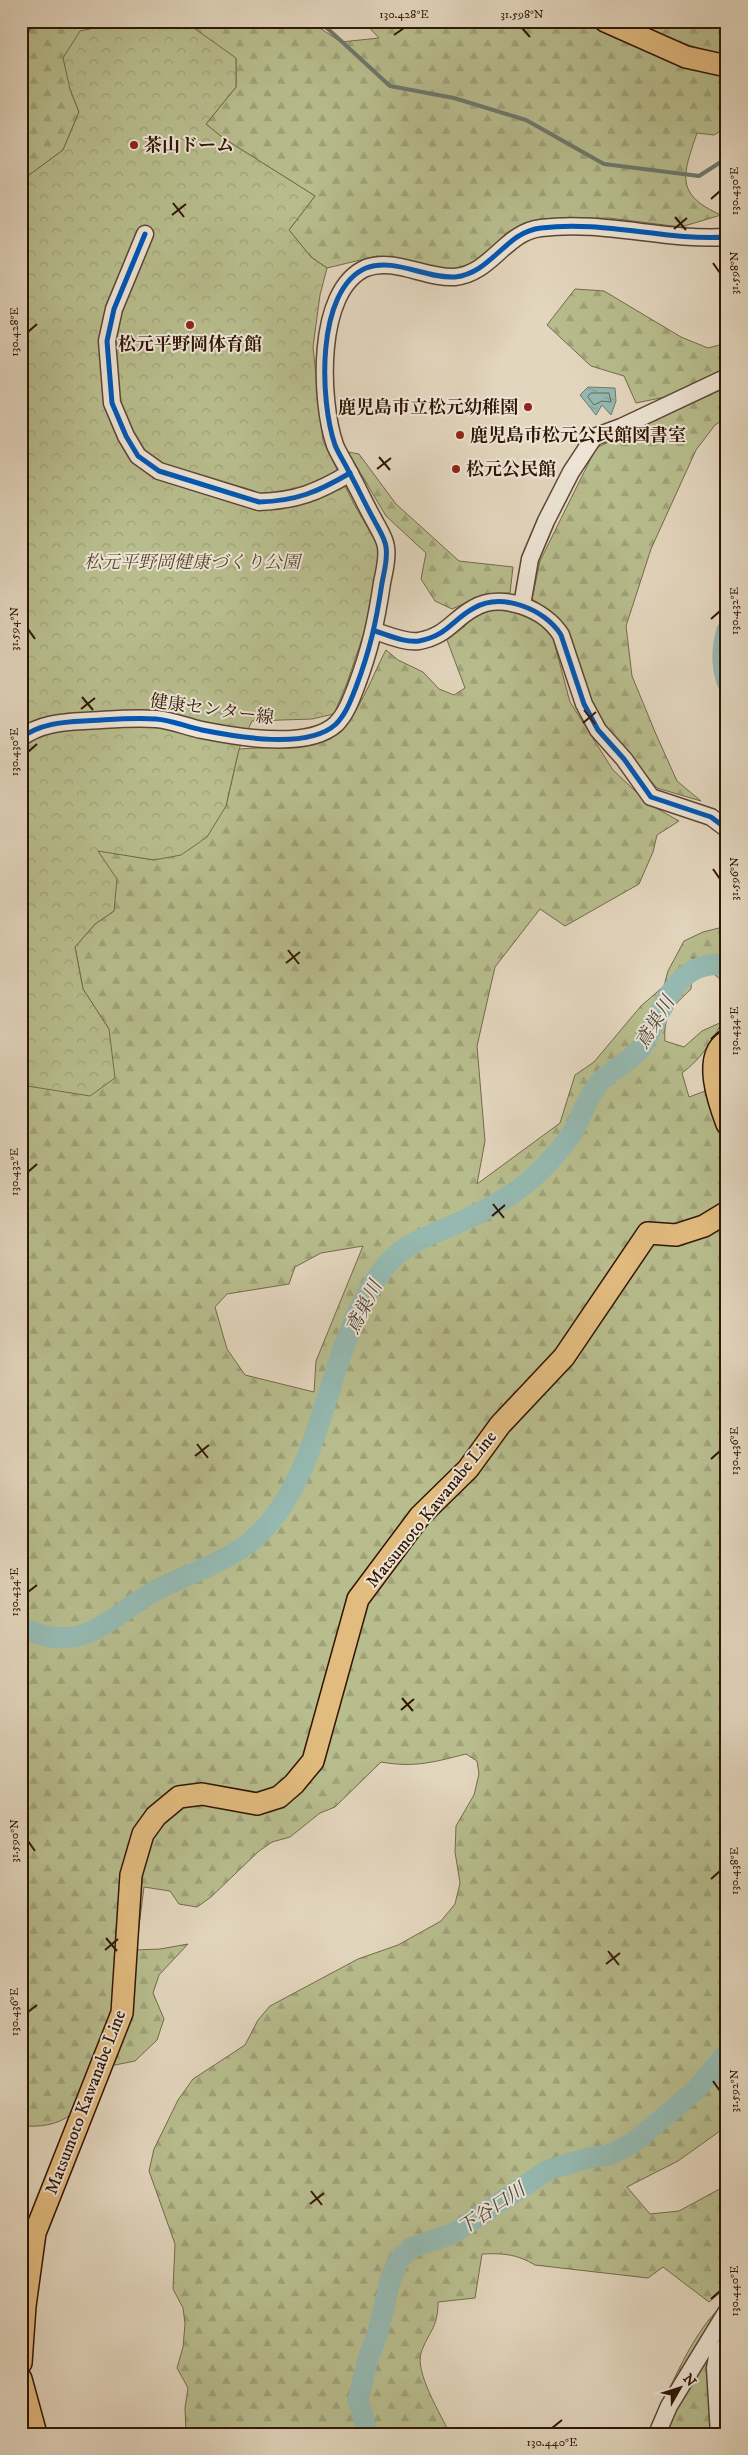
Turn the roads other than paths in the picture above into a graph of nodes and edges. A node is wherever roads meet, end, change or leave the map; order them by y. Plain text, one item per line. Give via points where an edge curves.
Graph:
1 (605, 21) edge
2 (727, 66) edge
3 (145, 234) dead end
4 (727, 238) edge
5 (727, 377) edge
6 (350, 473) junction
7 (522, 605) junction
8 (375, 631) junction
9 (21, 738) edge
10 (727, 829) edge
11 (727, 1041) edge
12 (727, 1124) edge
13 (727, 1212) edge
14 (727, 2311) edge
15 (727, 2343) edge
16 (21, 2363) edge
17 (21, 2379) edge
18 (36, 2434) edge
19 (657, 2434) edge
20 (719, 2434) edge

1 - 2 main road via 686,57
3 - 6 street via 114,308 107,341 112,404 138,456 158,471 259,502 307,496
4 - 6 street, 健康センター線 via 688,239 604,227 541,228 510,240 485,266 470,274 453,277 376,265 363,269 341,291 333,307 325,393 336,448
5 - 7 street via 594,437 571,472 546,521 530,559
6 - 8 street, 健康センター線 via 386,547
7 - 8 street via 486,602 472,608 437,636 417,642
7 - 10 street via 556,627 584,704 598,730 651,796 711,817
8 - 9 street, 健康センター線 via 351,701 343,717 325,733 276,740 204,730 159,719 133,718 52,725 38,728
11 - 12 main road via 713,1063 717,1092
13 - 16 main road, Matsumoto Kawanabe Line via 704,1226 676,1235 648,1233 564,1357 500,1425 468,1469 415,1523 358,1599 313,1761 294,1784 279,1797 257,1804 202,1794 179,1797 156,1816 143,1834 131,1875 122,2013 35,2233
14 - 19 street via 669,2406
15 - 20 street via 716,2356
17 - 18 main road

